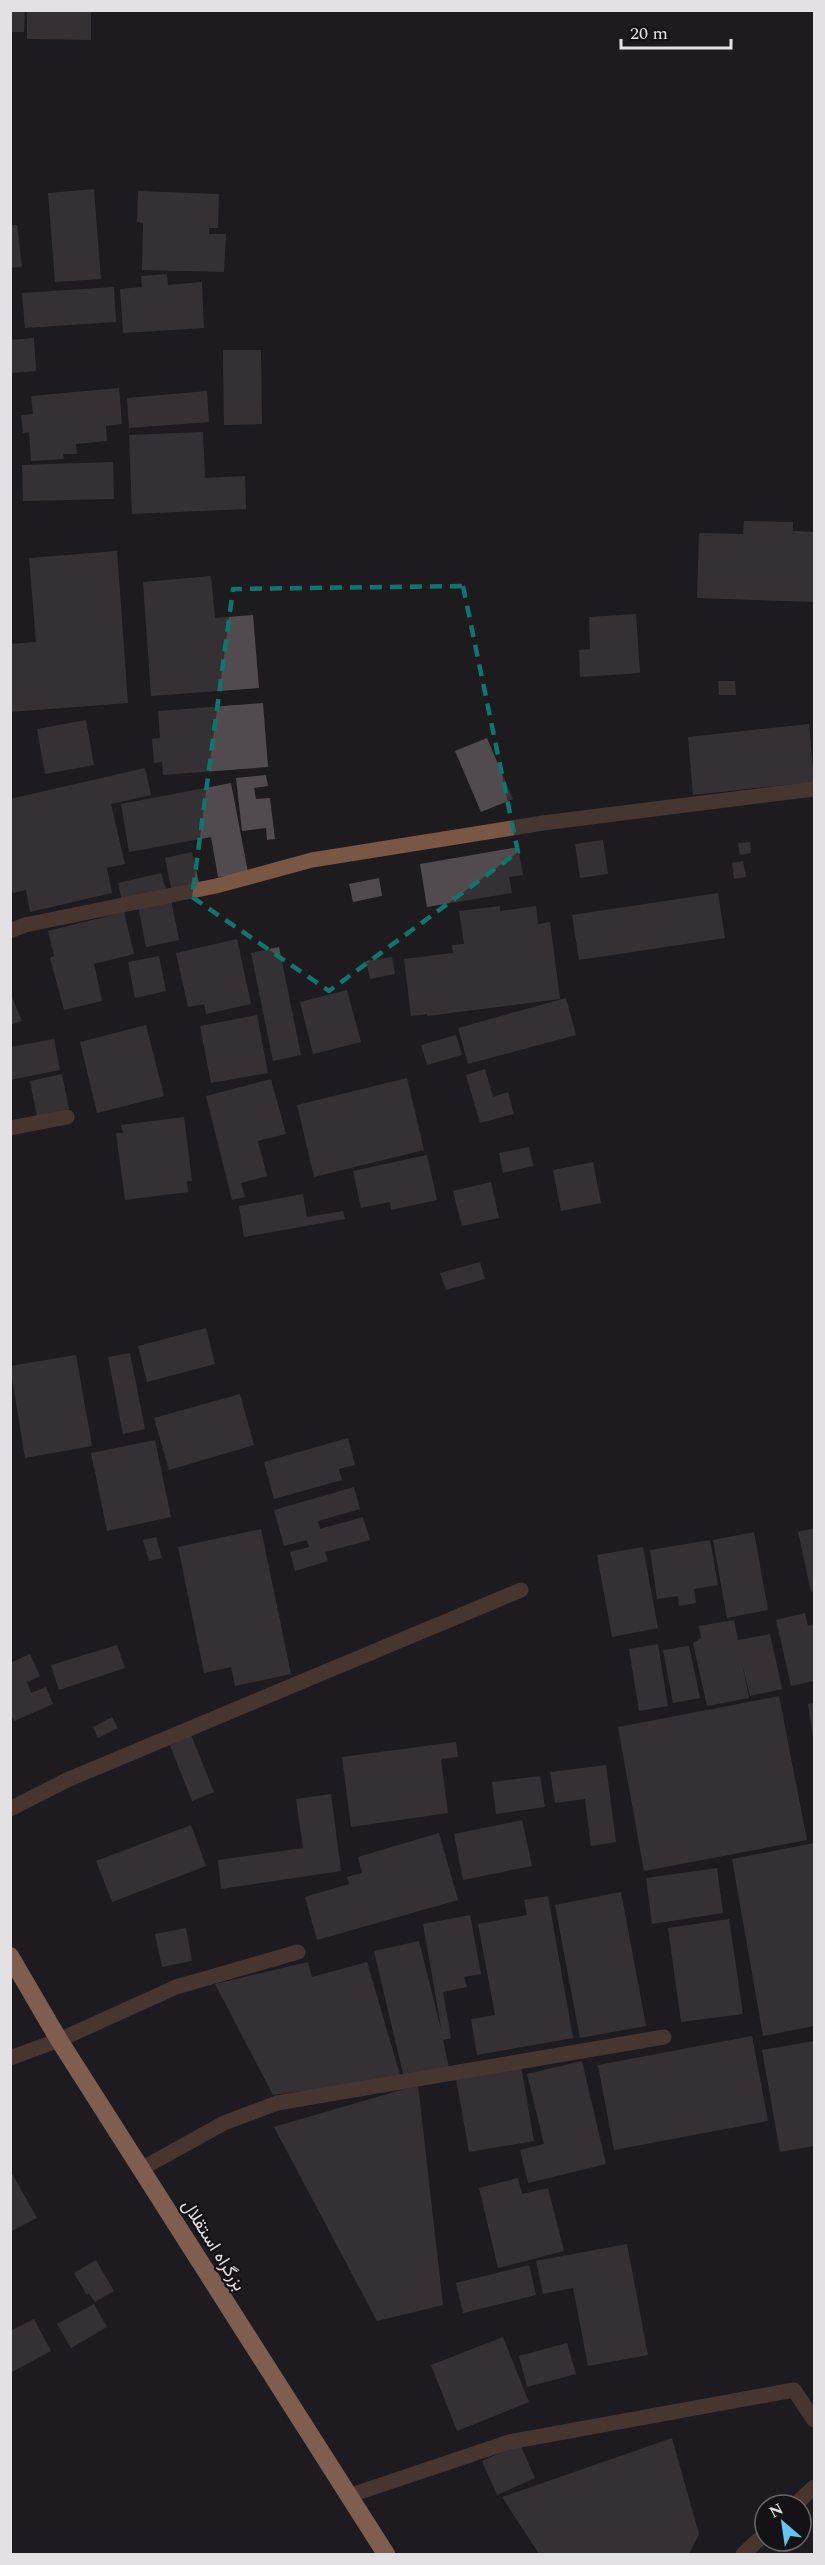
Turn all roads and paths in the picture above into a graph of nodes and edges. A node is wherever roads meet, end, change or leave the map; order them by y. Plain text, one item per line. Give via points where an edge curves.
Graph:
1 (814, 789) edge
2 (10, 931) edge
3 (67, 1117) dead end
4 (10, 1128) edge
5 (521, 1590) dead end
6 (10, 1809) edge
7 (298, 1952) dead end
8 (10, 1956) edge
9 (664, 2037) dead end
10 (59, 2040) junction
11 (10, 2058) edge
12 (141, 2169) junction
13 (814, 2420) edge
14 (348, 2496) junction
15 (386, 2554) edge

1 - 2 street via 543,823 312,860 216,886
3 - 4 street
5 - 6 street via 67,1780
7 - 10 street via 176,1987
8 - 10 highway, بزرگراه استقلال
9 - 12 street via 277,2103 224,2123
10 - 11 street
10 - 12 highway, بزرگراه استقلال
12 - 14 highway, بزرگراه استقلال
13 - 14 street via 794,2390 509,2442
14 - 15 highway, بزرگراه استقلال

